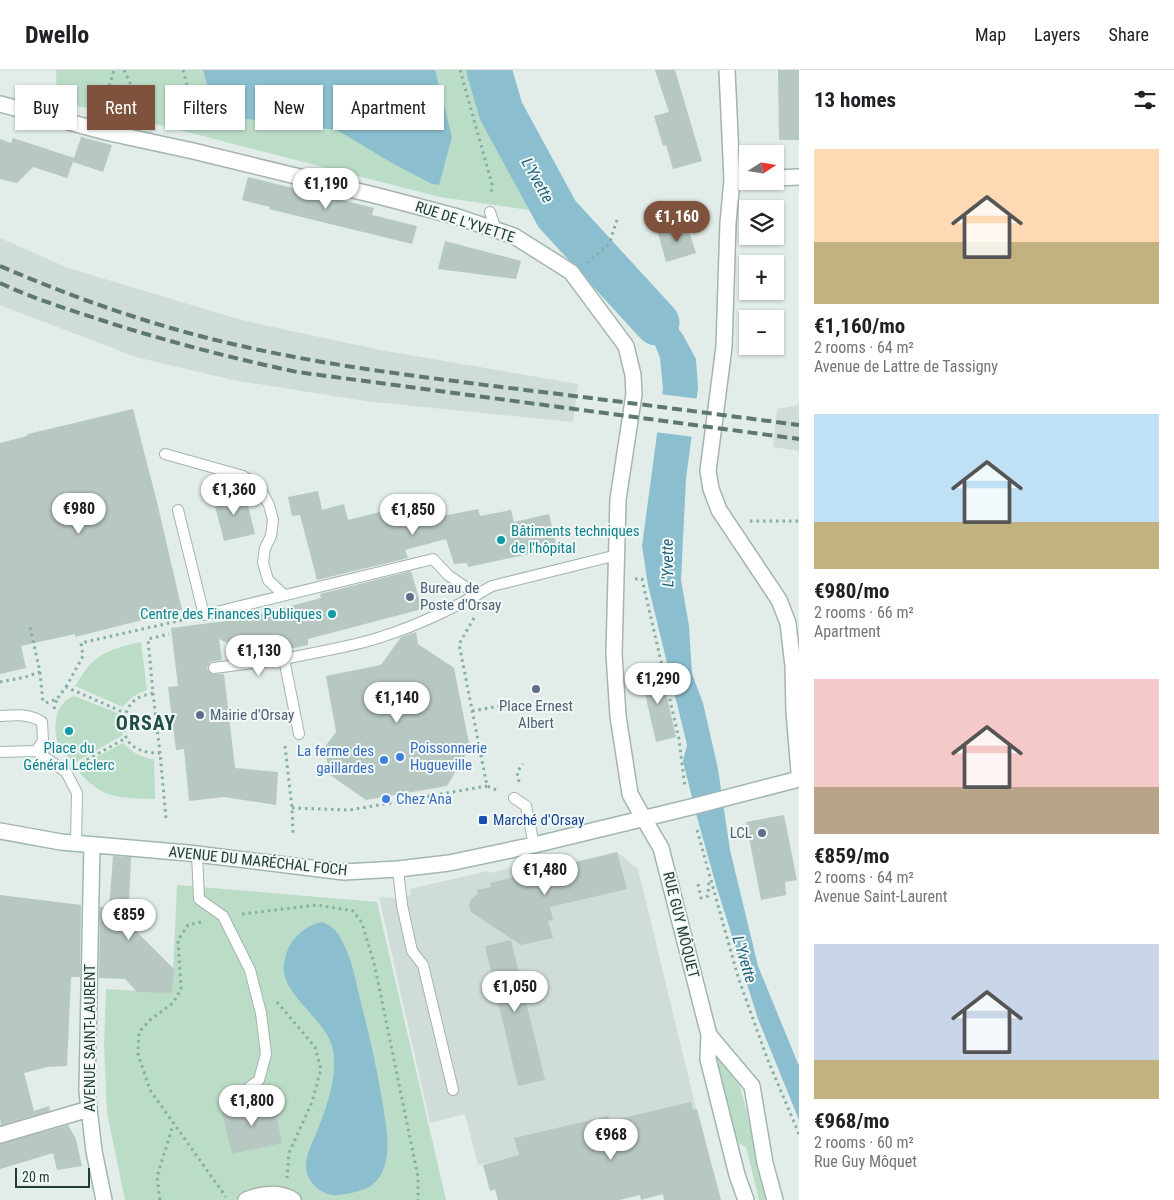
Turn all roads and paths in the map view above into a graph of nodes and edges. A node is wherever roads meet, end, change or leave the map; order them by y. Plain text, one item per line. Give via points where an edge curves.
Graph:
1 (114, 70) edge
2 (124, 70) edge
3 (183, 70) edge
4 (460, 70) edge
5 (727, 70) edge
6 (110, 85) edge
7 (131, 85) edge
8 (187, 85) edge
9 (0, 104) edge
10 (799, 177) edge
11 (784, 178) edge
12 (732, 180) junction
13 (739, 180) edge
14 (490, 207) joint
15 (617, 220) dead end
16 (496, 230) junction
17 (584, 265) dead end
18 (165, 454) dead end
19 (178, 510) dead end
20 (743, 521) dead end
21 (799, 521) edge
22 (617, 555) junction
23 (631, 580) dead end
24 (284, 595) junction
25 (477, 595) junction
26 (204, 615) junction
27 (474, 618) dead end
28 (30, 627) dead end
29 (169, 634) dead end
30 (284, 659) junction
31 (214, 668) dead end
32 (40, 672) junction
33 (0, 682) edge
34 (66, 687) junction
35 (153, 693) junction
36 (43, 704) junction
37 (511, 704) dead end
38 (472, 711) junction
39 (126, 713) junction
40 (0, 716) edge
41 (35, 717) junction
42 (298, 734) joint
43 (126, 738) junction
44 (36, 751) junction
45 (0, 752) edge
46 (160, 754) junction
47 (76, 766) dead end
48 (799, 772) edge
49 (799, 778) edge
50 (487, 786) junction
51 (685, 787) dead end
52 (514, 798) joint
53 (292, 808) junction
54 (166, 818) dead end
55 (644, 818) junction
56 (697, 830) dead end
57 (0, 831) edge
58 (293, 833) dead end
59 (76, 844) junction
60 (92, 845) junction
61 (534, 845) junction
62 (198, 854) junction
63 (398, 869) junction
64 (709, 874) junction
65 (698, 884) dead end
66 (274, 998) dead end
67 (709, 1035) junction
68 (453, 1090) dead end
69 (247, 1094) dead end
70 (89, 1110) junction
71 (174, 1124) dead end
72 (799, 1134) edge
73 (0, 1136) edge
74 (290, 1198) edge
75 (104, 1200) edge
76 (160, 1200) edge
77 (246, 1200) edge
78 (746, 1200) edge
79 (775, 1200) edge

1 - 6 path
2 - 7 path
3 - 8 path
4 - 14 path via 492,184
5 - 12 street
9 - 16 street, RUE DE L'YVETTE via 373,195
10 - 11 street
12 - 13 street
12 - 48 street via 724,347 708,471 719,510 778,600 788,623
14 - 16 lane
15 - 17 path via 609,244
16 - 22 street, RUE DE L'YVETTE via 514,236 571,272 626,346 634,394 618,499
18 - 24 lane via 243,476 260,488 273,520 262,562 268,580
19 - 26 lane
20 - 21 path
22 - 25 lane via 492,586
22 - 55 street, RUE DE L'YVETTE via 614,654 618,716 630,794
23 - 51 path via 642,579 679,738
24 - 25 lane via 433,559 448,575
24 - 26 lane
25 - 30 lane via 380,638
26 - 34 path via 81,643 83,656
27 - 38 path via 459,644
28 - 32 path
29 - 35 path via 148,639
30 - 31 lane
30 - 42 lane
32 - 33 path
32 - 36 path
34 - 36 path via 57,699
34 - 39 path
35 - 39 path via 135,699
35 - 46 path
36 - 41 path
37 - 38 path
38 - 50 path
39 - 43 path via 123,725
40 - 41 lane
41 - 44 lane via 42,722 43,741
42 - 53 path via 285,742
43 - 46 path via 132,746
43 - 47 path
44 - 45 lane
44 - 59 lane via 66,772 77,793
46 - 54 path
49 - 55 street, AVENUE DU MARÉCHAL FOCH
50 - 52 path
50 - 53 path via 350,810
52 - 61 lane via 526,806
53 - 58 path
55 - 61 street, AVENUE DU MARÉCHAL FOCH
55 - 67 street, RUE GUY MÔQUET via 662,848
56 - 64 path
57 - 59 street, AVENUE DU MARÉCHAL FOCH
59 - 60 street, AVENUE DU MARÉCHAL FOCH
60 - 62 street, AVENUE DU MARÉCHAL FOCH
60 - 70 street, AVENUE SAINT-LAURENT
61 - 63 street, AVENUE DU MARÉCHAL FOCH via 449,863
62 - 63 street, AVENUE DU MARÉCHAL FOCH via 344,872
62 - 69 lane via 199,899 224,916 250,970 261,1013 266,1054 259,1080 246,1090
63 - 68 lane via 412,951 424,965
64 - 65 path via 708,896 701,898
64 - 72 path via 738,977
66 - 74 path via 316,1047 320,1069 312,1102 289,1153
67 - 78 street, RUE GUY MÔQUET via 708,1059
67 - 79 street, RUE GUY MÔQUET via 752,1086
70 - 73 street
70 - 75 street, AVENUE SAINT-LAURENT
71 - 76 path via 157,1176
74 - 77 street via 270,1194

